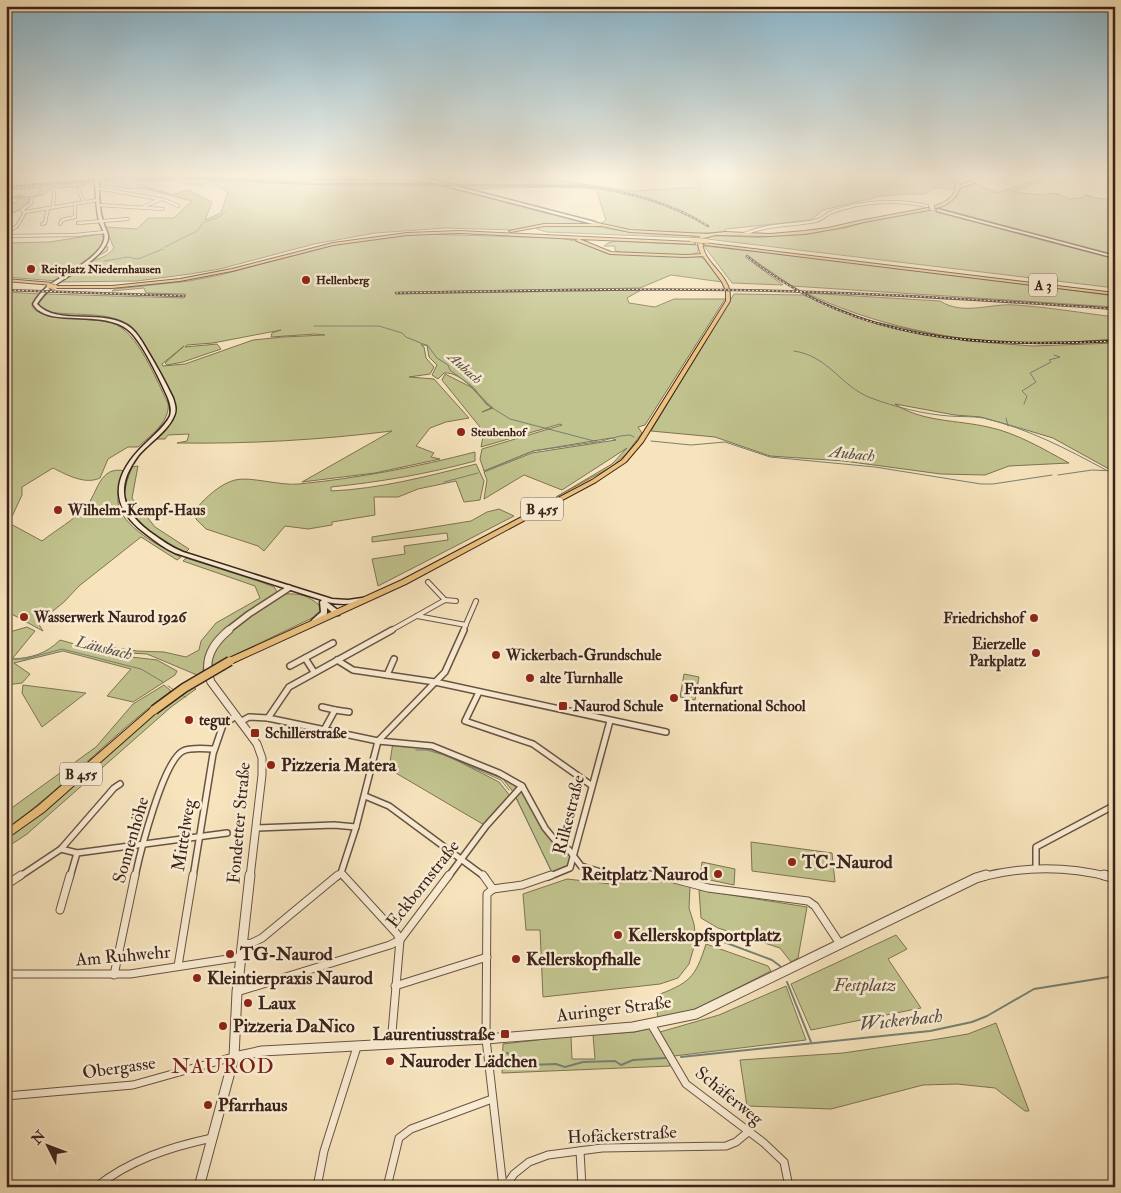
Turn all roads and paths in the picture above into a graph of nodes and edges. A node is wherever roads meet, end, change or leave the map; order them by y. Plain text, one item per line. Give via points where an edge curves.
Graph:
1 (105, 232) edge
2 (98, 233) edge
3 (387, 233) edge
4 (437, 233) edge
5 (465, 233) edge
6 (520, 233) edge
7 (544, 233) edge
8 (668, 233) edge
9 (686, 233) junction
10 (748, 233) edge
11 (797, 233) edge
12 (1027, 233) edge
13 (547, 234) junction
14 (695, 234) junction
15 (707, 234) junction
16 (735, 234) junction
17 (6, 235) edge
18 (559, 237) junction
19 (701, 237) junction
20 (623, 240) junction
21 (693, 242) junction
22 (615, 253) junction
23 (703, 253) junction
24 (684, 256) junction
25 (1115, 257) edge
26 (6, 282) edge
27 (54, 285) junction
28 (1115, 292) edge
29 (428, 582) dead end
30 (289, 588) junction
31 (312, 595) junction
32 (368, 598) junction
33 (445, 600) junction
34 (332, 601) junction
35 (456, 601) dead end
36 (476, 601) dead end
37 (323, 603) junction
38 (337, 613) junction
39 (417, 616) junction
40 (466, 625) junction
41 (306, 626) junction
42 (332, 643) dead end
43 (305, 658) junction
44 (394, 659) dead end
45 (336, 660) junction
46 (290, 666) dead end
47 (314, 672) junction
48 (193, 675) dead end
49 (387, 675) junction
50 (211, 681) junction
51 (435, 682) junction
52 (479, 692) junction
53 (322, 707) dead end
54 (335, 710) junction
55 (349, 712) dead end
56 (268, 718) junction
57 (238, 719) junction
58 (610, 721) junction
59 (324, 730) junction
60 (666, 732) dead end
61 (378, 741) junction
62 (214, 750) junction
63 (120, 784) dead end
64 (591, 785) junction
65 (522, 786) junction
66 (365, 796) junction
67 (1115, 805) edge
68 (356, 827) junction
69 (257, 828) junction
70 (227, 832) dead end
71 (6, 835) edge
72 (199, 836) junction
73 (142, 844) junction
74 (61, 849) junction
75 (76, 853) junction
76 (462, 860) junction
77 (574, 860) junction
78 (1036, 867) junction
79 (341, 873) junction
80 (1115, 878) edge
81 (6, 885) edge
82 (493, 889) junction
83 (60, 910) dead end
84 (400, 940) junction
85 (244, 944) junction
86 (840, 944) junction
87 (242, 957) junction
88 (487, 958) junction
89 (178, 966) junction
90 (6, 974) edge
91 (114, 974) junction
92 (395, 986) junction
93 (237, 992) junction
94 (651, 1024) junction
95 (486, 1040) junction
96 (391, 1045) junction
97 (357, 1047) junction
98 (234, 1057) junction
99 (7, 1098) edge
100 (492, 1099) junction
101 (748, 1132) junction
102 (212, 1138) junction
103 (580, 1151) junction
104 (96, 1187) edge
105 (199, 1187) edge
106 (317, 1187) edge
107 (387, 1187) edge
108 (504, 1187) edge
109 (582, 1187) edge
110 (788, 1187) edge

1 - 30 main road via 105,243 99,251 36,300 37,308 52,315 104,318 130,329 173,406 170,419 138,454 127,472 121,501 132,520 179,553
2 - 17 street
3 - 27 highway, A 3 via 336,241 179,278
4 - 27 highway, A 3 via 333,244 186,279 125,286
5 - 18 highway, A 3
6 - 13 highway, A 3
7 - 13 highway
8 - 9 main road
9 - 14 main road
9 - 19 main road
10 - 16 street
11 - 16 main road
12 - 25 main road
13 - 21 highway, A 3
14 - 15 main road
14 - 19 main road
15 - 16 main road
15 - 19 main road
18 - 20 highway, A 3
18 - 22 highway
19 - 23 main road via 699,244
20 - 21 highway, A 3
20 - 22 highway via 604,244 604,249
21 - 28 highway, A 3, bridge
22 - 24 highway
23 - 24 highway
23 - 24 highway
23 - 32 main road, B 455 via 726,283 728,301 630,455 594,481 424,572
26 - 27 highway, A 3
29 - 33 street
30 - 31 main road
30 - 50 street, Fondetter Straße via 217,640 206,664
31 - 34 main road
31 - 37 main road
32 - 34 main road
32 - 38 main road, B 455
33 - 35 street
33 - 39 street
34 - 38 main road
36 - 40 street
37 - 38 main road
37 - 41 main road via 324,613
38 - 41 main road, B 455
39 - 40 street
39 - 45 street
40 - 51 street via 445,672
41 - 71 main road, B 455, bridge via 199,678 154,710 41,809
42 - 43 street
43 - 46 street
43 - 47 street
44 - 49 street
45 - 47 street
45 - 49 street via 353,670
47 - 56 street via 288,687
48 - 50 street
49 - 51 street
50 - 57 street, Fondetter Straße
51 - 52 street
51 - 61 street
52 - 58 street
52 - 64 street via 464,721 533,744
53 - 54 street
54 - 55 street
54 - 59 street
56 - 57 street
56 - 59 street
57 - 62 street, Mittelweg via 223,726
57 - 69 street, Fondetter Straße via 261,752
58 - 60 street
58 - 64 street, Rilkestraße
59 - 61 street
61 - 65 street via 432,746 499,772
61 - 66 street
62 - 72 street, Mittelweg
62 - 73 street, Sonnenhöhe via 184,750 174,758
63 - 74 street
64 - 77 street, Rilkestraße
65 - 76 street, Eckbornstraße via 486,826
65 - 77 street via 546,828 569,850
66 - 68 street
66 - 76 street via 389,806
67 - 78 street via 1036,847
68 - 69 street
68 - 79 street
69 - 85 street, Fondetter Straße
70 - 72 street
72 - 73 street
72 - 89 street, Mittelweg
73 - 75 street
73 - 91 street, Sonnenhöhe
74 - 75 street
74 - 81 street
75 - 83 street
76 - 82 street via 485,877
76 - 84 street, Eckbornstraße
77 - 82 street, Rilkestraße via 570,868 535,882
77 - 86 street via 581,866 614,876 649,874 708,888 808,901 815,906
78 - 80 street, Auringer Straße via 1066,868
78 - 86 street, Auringer Straße via 1005,870 976,878
79 - 84 street
79 - 85 street via 257,942
82 - 88 street via 487,894
84 - 92 street
84 - 93 street, Eckbornstraße
85 - 87 street, Fondetter Straße
86 - 94 street, Auringer Straße via 696,1014
87 - 89 street, Am Ruhwehr
87 - 93 street, Fondetter Straße
88 - 92 street
88 - 95 street
89 - 91 street, Am Ruhwehr
90 - 91 street, Am Ruhwehr
92 - 96 street
93 - 98 street, Fondetter Straße
94 - 95 street, Auringer Straße
94 - 101 street, Schäferweg via 686,1084
95 - 96 street, Auringer Straße
95 - 100 street
96 - 97 street, Auringer Straße
97 - 98 street, Auringer Straße via 262,1052
97 - 106 street via 324,1150
98 - 99 street, Obergasse via 133,1085
98 - 102 street, Fondetter Straße
100 - 107 street via 411,1129 399,1138
100 - 108 street
101 - 103 street, Hofäckerstraße via 726,1146
101 - 110 street, Schäferweg via 784,1162
102 - 104 street via 129,1165
102 - 105 street, Fondetter Straße
103 - 108 street, Hofäckerstraße via 548,1155 530,1162
103 - 109 street

